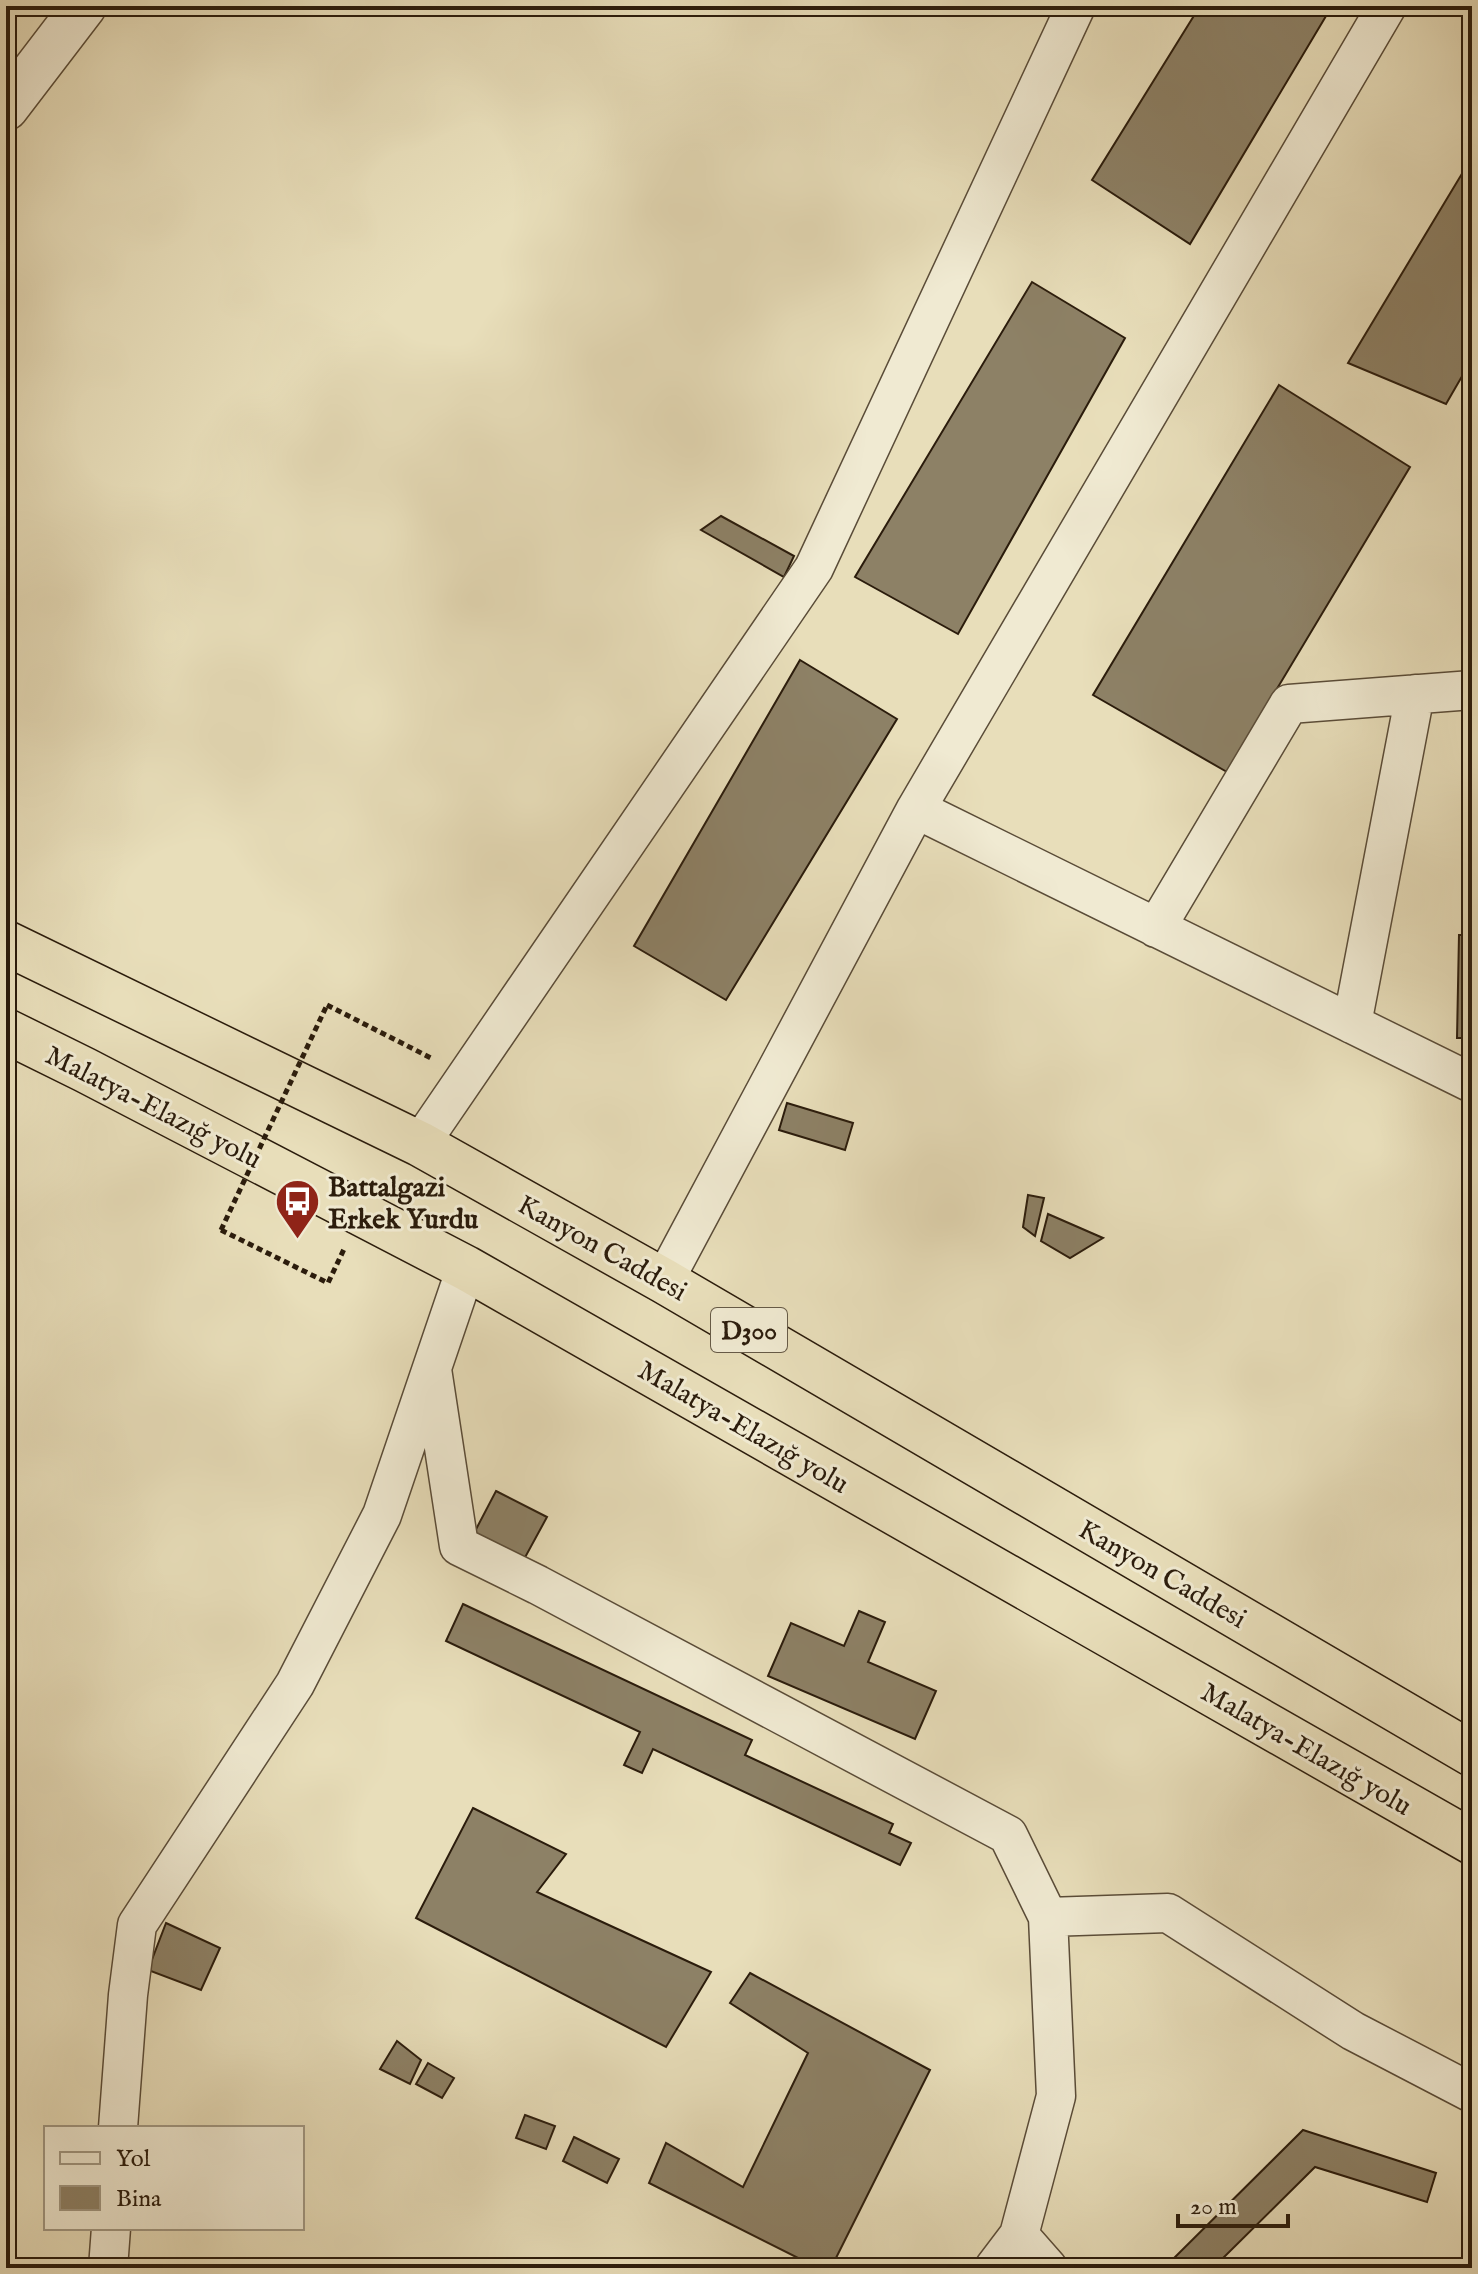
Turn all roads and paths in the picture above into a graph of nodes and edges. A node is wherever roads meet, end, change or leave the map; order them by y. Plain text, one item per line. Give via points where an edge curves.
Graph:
1 (84, 6) edge
2 (1076, 6) edge
3 (1387, 6) edge
4 (6, 108) edge
5 (1472, 690) edge
6 (1415, 694) junction
7 (916, 809) junction
8 (1156, 928) junction
9 (6, 943) edge
10 (1352, 1024) junction
11 (6, 1031) edge
12 (436, 1061) dead end
13 (1472, 1083) edge
14 (420, 1144) junction
15 (466, 1268) junction
16 (664, 1281) junction
17 (328, 1283) dead end
18 (432, 1369) junction
19 (1472, 1754) edge
20 (1472, 1842) edge
21 (1048, 1917) junction
22 (1472, 2093) edge
23 (118, 2126) edge
24 (111, 2230) edge
25 (1019, 2235) junction
26 (108, 2268) edge
27 (994, 2268) edge
28 (1048, 2268) edge

1 - 4 street
2 - 14 street via 814,568
3 - 7 street
5 - 6 street
6 - 8 street via 1289,704
6 - 10 street
7 - 8 street
7 - 16 street
8 - 10 street
9 - 14 highway, Kanyon Caddesi / D300
10 - 13 street
11 - 15 highway, Malatya-Elazığ yolu
12 - 17 path, bridge via 327,1005 221,1230
14 - 16 highway, Kanyon Caddesi / D300
15 - 18 street
15 - 20 highway, Malatya-Elazığ yolu
16 - 19 highway, Kanyon Caddesi / D300
18 - 21 street via 459,1546 1008,1835
18 - 23 street via 382,1515 295,1684 137,1925
21 - 22 street via 1168,1913 1353,2031
21 - 25 street via 1056,2096
24 - 26 street
25 - 27 street
25 - 28 street

